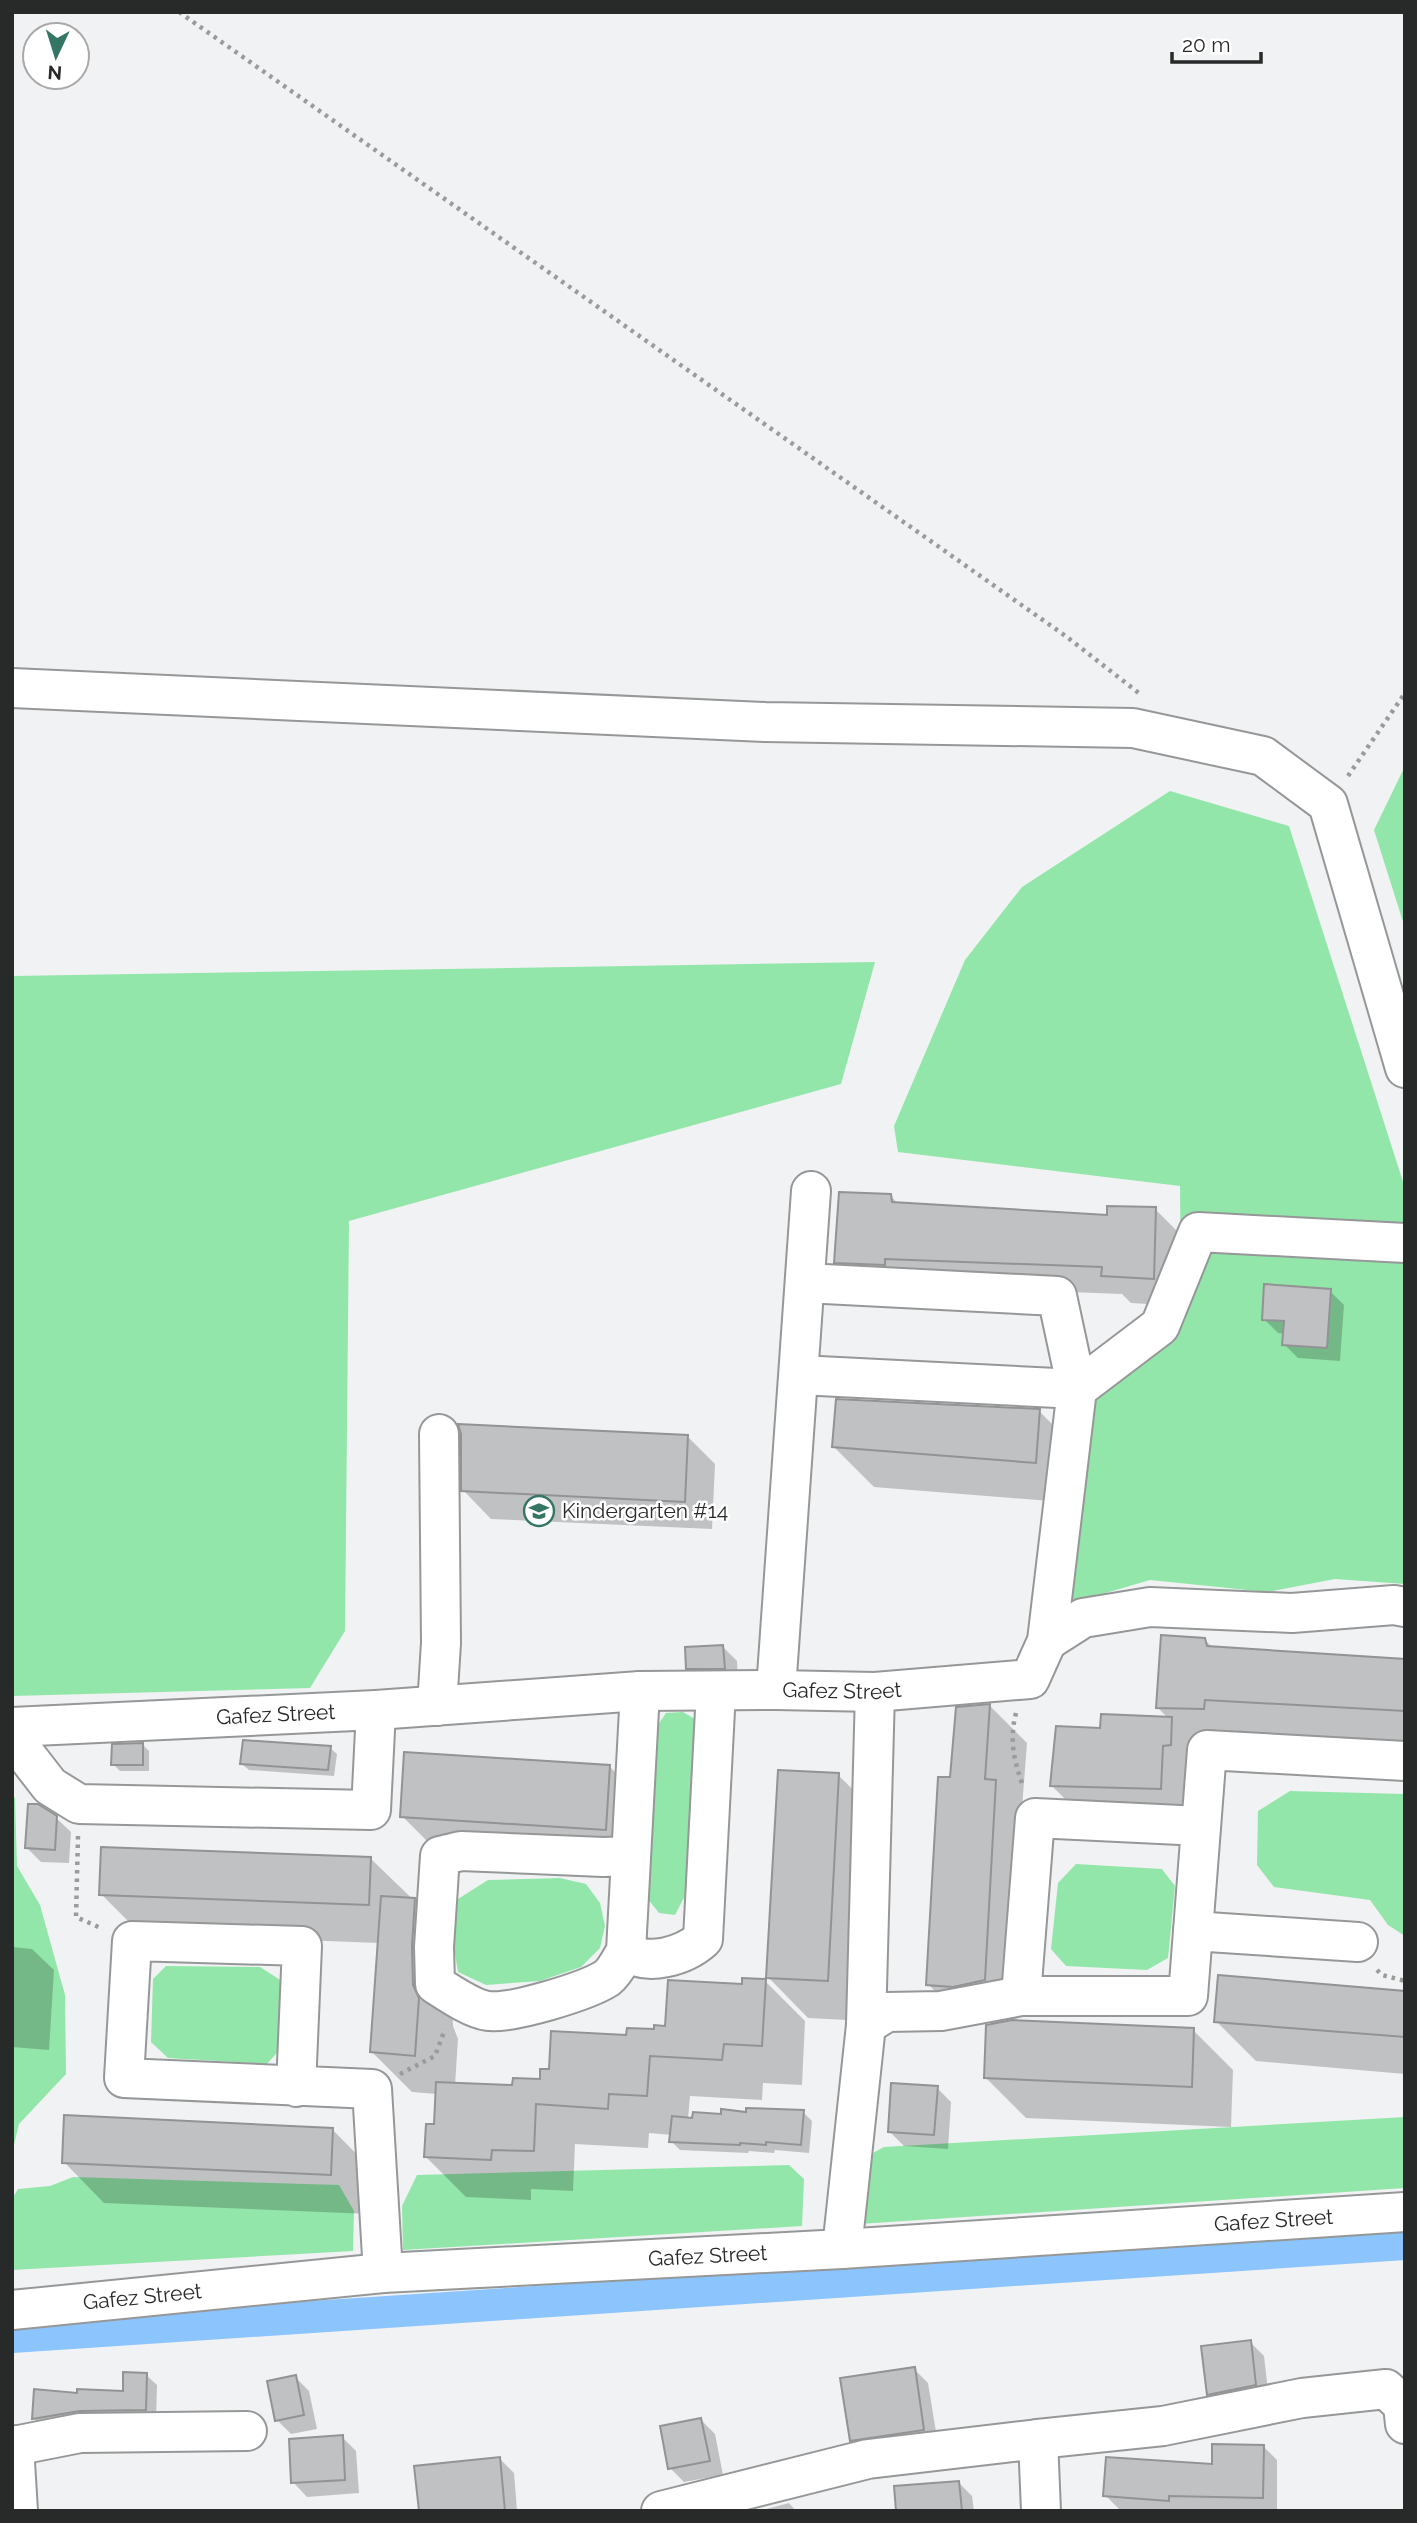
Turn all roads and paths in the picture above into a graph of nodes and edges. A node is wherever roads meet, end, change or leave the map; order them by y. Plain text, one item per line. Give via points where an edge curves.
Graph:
1 (179, 12) edge
2 (12, 688) edge
3 (1405, 693) edge
4 (1140, 694) dead end
5 (1328, 804) junction
6 (1405, 1068) edge
7 (811, 1191) dead end
8 (1405, 1243) edge
9 (805, 1283) junction
10 (799, 1376) junction
11 (1077, 1389) junction
12 (439, 1434) dead end
13 (1405, 1607) edge
14 (1047, 1641) junction
15 (1002, 1681) junction
16 (776, 1690) junction
17 (640, 1691) junction
18 (716, 1691) junction
19 (875, 1692) junction
20 (437, 1706) junction
21 (376, 1710) junction
22 (12, 1727) edge
23 (12, 1737) edge
24 (1405, 1760) edge
25 (79, 1804) junction
26 (1035, 1818) junction
27 (1201, 1826) junction
28 (631, 1856) junction
29 (1193, 1931) junction
30 (132, 1941) junction
31 (1358, 1942) dead end
32 (626, 1951) junction
33 (1021, 1996) junction
34 (456, 1998) junction
35 (866, 2025) junction
36 (296, 2087) junction
37 (372, 2089) junction
38 (1405, 2213) edge
39 (842, 2249) junction
40 (383, 2273) junction
41 (12, 2310) edge
42 (1405, 2424) edge
43 (247, 2431) dead end
44 (1038, 2439) junction
45 (13, 2445) edge
46 (18, 2511) edge
47 (661, 2511) edge
48 (1041, 2511) edge

1 - 4 path via 1067,637
2 - 5 street via 765,722 1133,728 1263,756
3 - 5 path
5 - 6 street
7 - 9 street
8 - 11 street via 1198,1232 1160,1326
9 - 10 street
9 - 11 street, Gafez Street via 1057,1296
10 - 11 street
10 - 16 street
11 - 14 street, Gafez Street
12 - 20 street via 441,1643
13 - 14 street via 1292,1613 1150,1607 1083,1618
14 - 15 street, Gafez Street via 1030,1679
15 - 19 street, Gafez Street
15 - 26 path via 1017,1710 1012,1729 1014,1760
16 - 18 street, Gafez Street
16 - 19 street, Gafez Street
17 - 18 street, Gafez Street
17 - 20 street, Gafez Street
17 - 28 street
18 - 32 street via 703,1939 692,1949 657,1959 637,1959
19 - 35 street
20 - 21 street, Gafez Street
21 - 22 street, Gafez Street
21 - 25 street via 371,1810
23 - 25 street via 50,1786
24 - 27 street via 1207,1750
25 - 30 path via 76,1917
26 - 27 street
26 - 33 street
27 - 29 street
28 - 32 street
28 - 34 street via 474,1852 440,1856 435,1984
29 - 31 street
29 - 33 street via 1188,1996
30 - 36 street via 124,2078
30 - 36 street via 302,1946
32 - 34 street via 610,1976 576,1992 488,2011
33 - 35 street via 941,2011 887,2012
34 - 37 path via 435,2056
35 - 39 street
36 - 37 street
37 - 40 street
38 - 39 street, Gafez Street
39 - 40 street, Gafez Street
40 - 41 street, Gafez Street
42 - 44 street via 1403,2405 1386,2389 1302,2398 1163,2427
43 - 45 street via 80,2433
44 - 47 street via 868,2459
44 - 48 street
45 - 46 street

